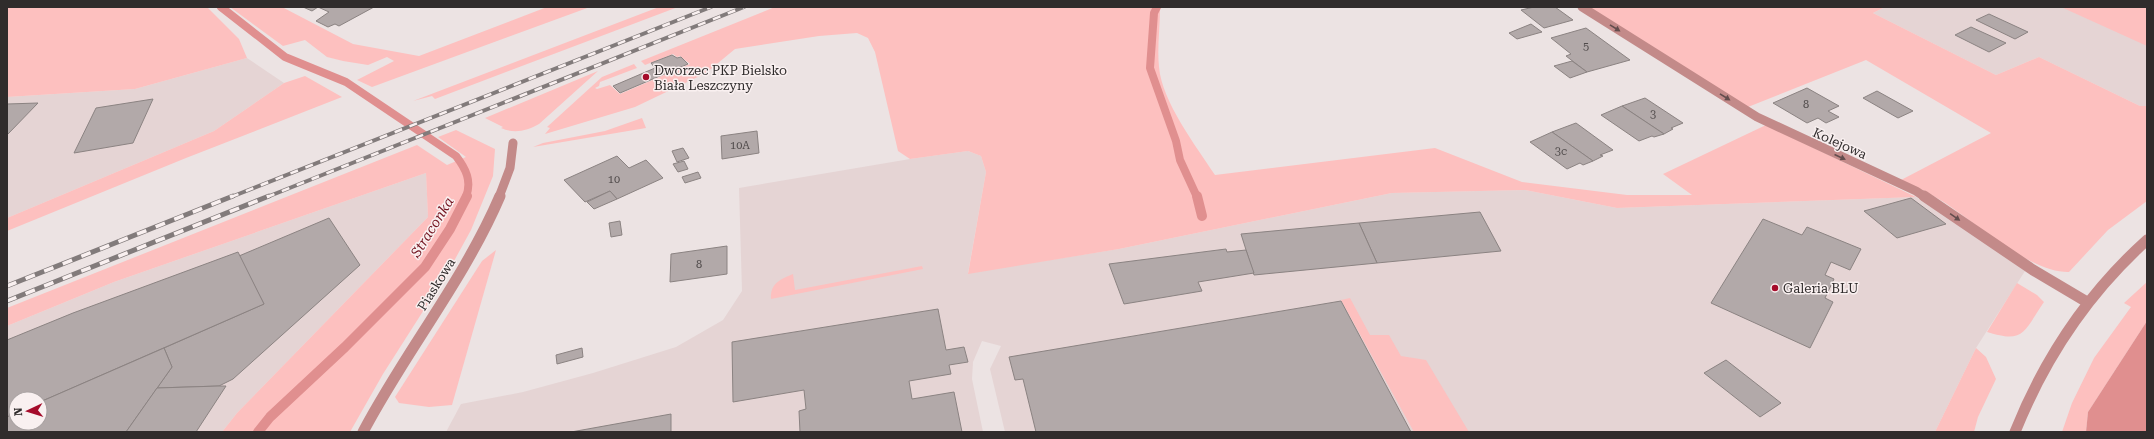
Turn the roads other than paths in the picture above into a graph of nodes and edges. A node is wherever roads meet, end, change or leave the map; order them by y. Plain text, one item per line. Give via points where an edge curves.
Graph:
1 (1582, 7) edge
2 (513, 143) dead end
3 (2147, 240) edge
4 (2087, 302) junction
5 (363, 432) edge
6 (2015, 432) edge

1 -> 4 street, Kolejowa via 1757,117 1916,191 2033,270
2 - 5 street, Piaskowa via 513,154 501,193 485,231
3 - 4 street via 2117,266
4 - 6 street via 2042,372

